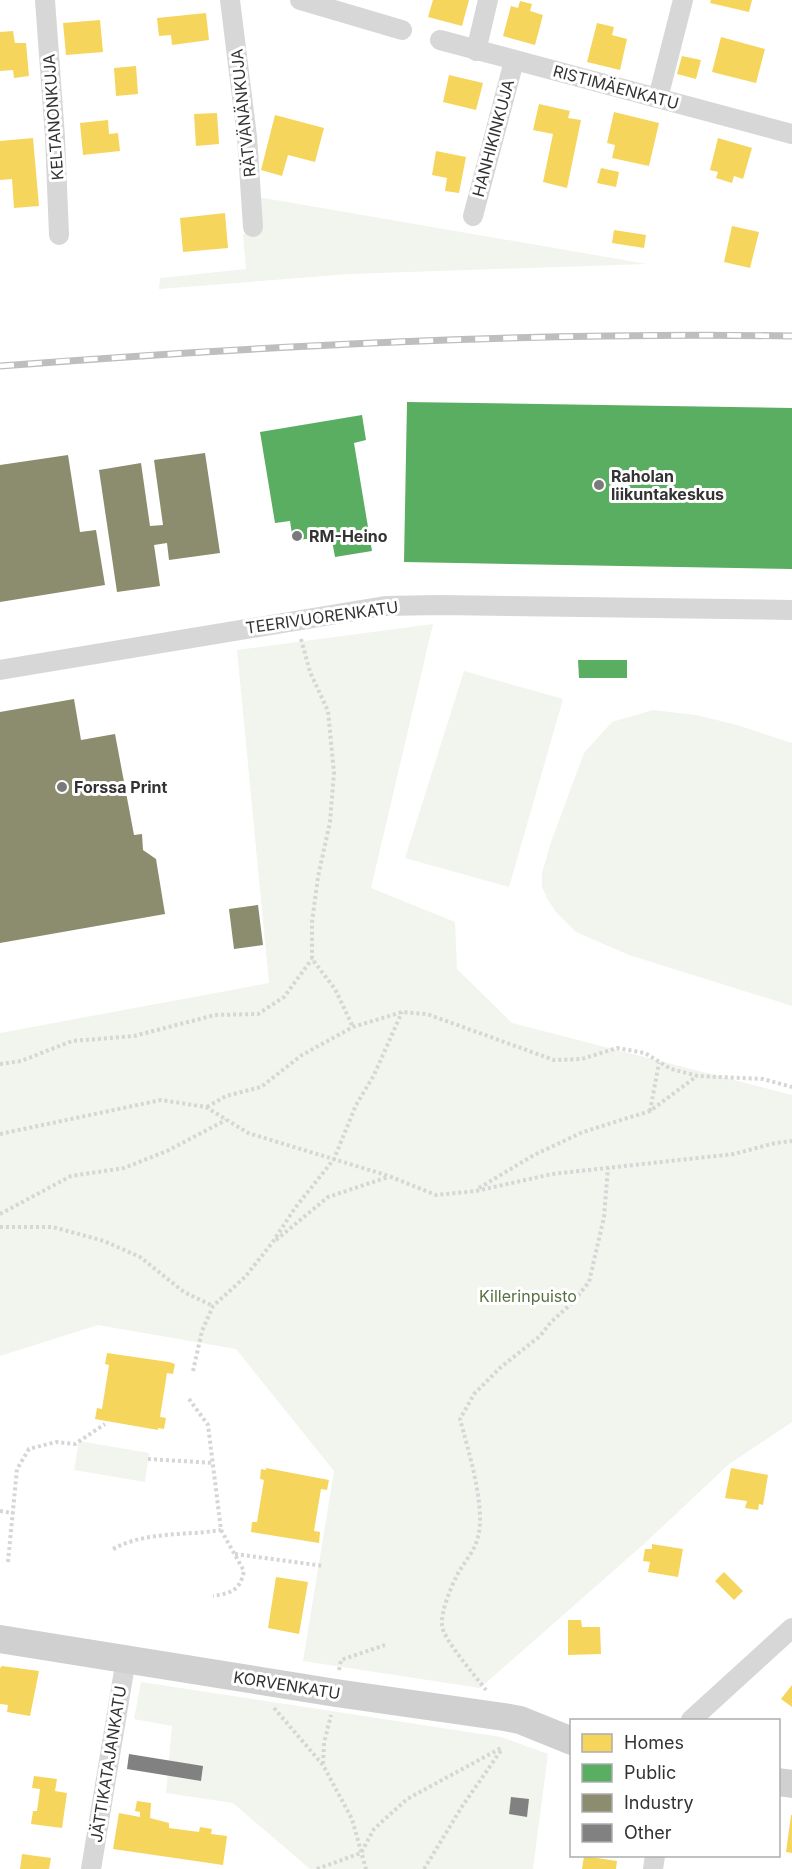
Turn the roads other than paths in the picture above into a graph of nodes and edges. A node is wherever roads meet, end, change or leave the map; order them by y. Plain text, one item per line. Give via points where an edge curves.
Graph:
1 (45, 0) edge
2 (230, 0) edge
3 (301, 0) edge
4 (489, 0) edge
5 (682, 0) edge
6 (402, 30) dead end
7 (440, 40) dead end
8 (476, 51) junction
9 (514, 61) junction
10 (658, 98) junction
11 (792, 134) edge
12 (472, 216) dead end
13 (253, 227) dead end
14 (59, 235) dead end
15 (792, 610) edge
16 (0, 670) edge
17 (792, 1628) edge
18 (0, 1640) edge
19 (126, 1659) junction
20 (692, 1719) edge
21 (570, 1741) edge
22 (91, 1869) edge

1 - 14 street, KELTANONKUJA
2 - 13 street, RÄTVÄNÄNKUJA via 247,137
3 - 6 street
4 - 8 street
5 - 10 street
7 - 8 street, RISTIMÄENKATU
8 - 9 street, RISTIMÄENKATU
9 - 10 street, RISTIMÄENKATU
9 - 12 street, HANHIKINKUJA
10 - 11 street, RISTIMÄENKATU
15 - 16 street, TEERIVUORENKATU via 400,605
17 - 20 street
18 - 19 street, KORVENKATU
19 - 21 street, KORVENKATU via 250,1679 337,1683 520,1720
19 - 22 street, JÄTTIKATAJANKATU

